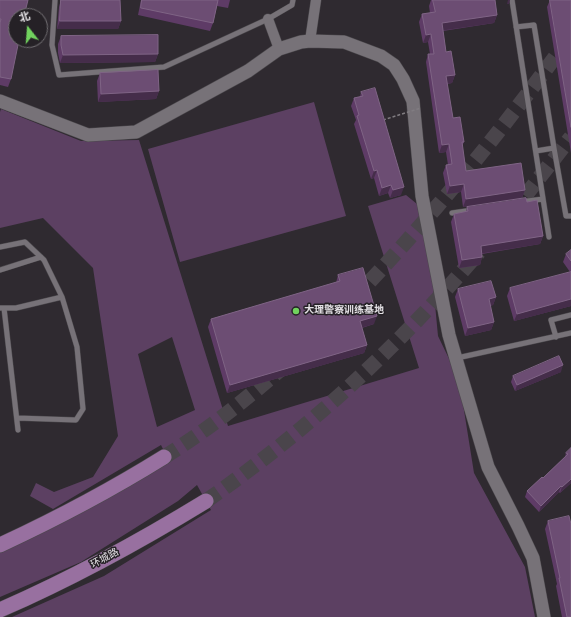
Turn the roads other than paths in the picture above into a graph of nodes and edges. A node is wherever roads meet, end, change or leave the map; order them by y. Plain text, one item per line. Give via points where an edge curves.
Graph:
1 (55, 0) edge
2 (293, 0) edge
3 (316, 0) edge
4 (512, 0) edge
5 (268, 19) junction
6 (516, 27) junction
7 (310, 41) junction
8 (280, 49) junction
9 (0, 100) edge
10 (554, 148) junction
11 (536, 151) junction
12 (543, 199) junction
13 (513, 204) edge
14 (482, 208) edge
15 (452, 213) dead end
16 (571, 216) edge
17 (550, 238) dead end
18 (0, 247) edge
19 (41, 258) junction
20 (0, 270) edge
21 (62, 297) junction
22 (2, 308) edge
23 (571, 315) edge
24 (571, 333) edge
25 (556, 337) junction
26 (456, 358) junction
27 (17, 418) junction
28 (18, 430) dead end
29 (164, 457) tunnel mouth
30 (206, 502) tunnel mouth
31 (0, 545) edge
32 (0, 610) edge
33 (544, 617) edge

1 - 5 lane via 52,45 59,75 164,67
2 - 5 lane via 292,5
3 - 7 street
4 - 6 lane
5 - 8 street
6 - 10 lane via 534,25
6 - 11 lane
7 - 8 street
7 - 26 street via 344,42 381,56 394,65 403,79 413,101 422,196 449,335
8 - 9 street via 248,71 136,132 88,135
10 - 11 lane
10 - 16 lane via 566,216
11 - 12 lane
12 - 13 lane
12 - 17 lane
14 - 15 lane
18 - 19 lane via 24,242
19 - 20 lane
19 - 21 lane
21 - 22 lane via 16,308
21 - 27 lane via 77,347 83,410 76,420
22 - 27 lane
23 - 25 lane via 551,320
24 - 25 lane
25 - 26 lane
26 - 33 street via 488,466 533,558
27 - 28 lane
29 - 31 main road via 91,500
30 - 32 main road, 环城路 via 92,566

